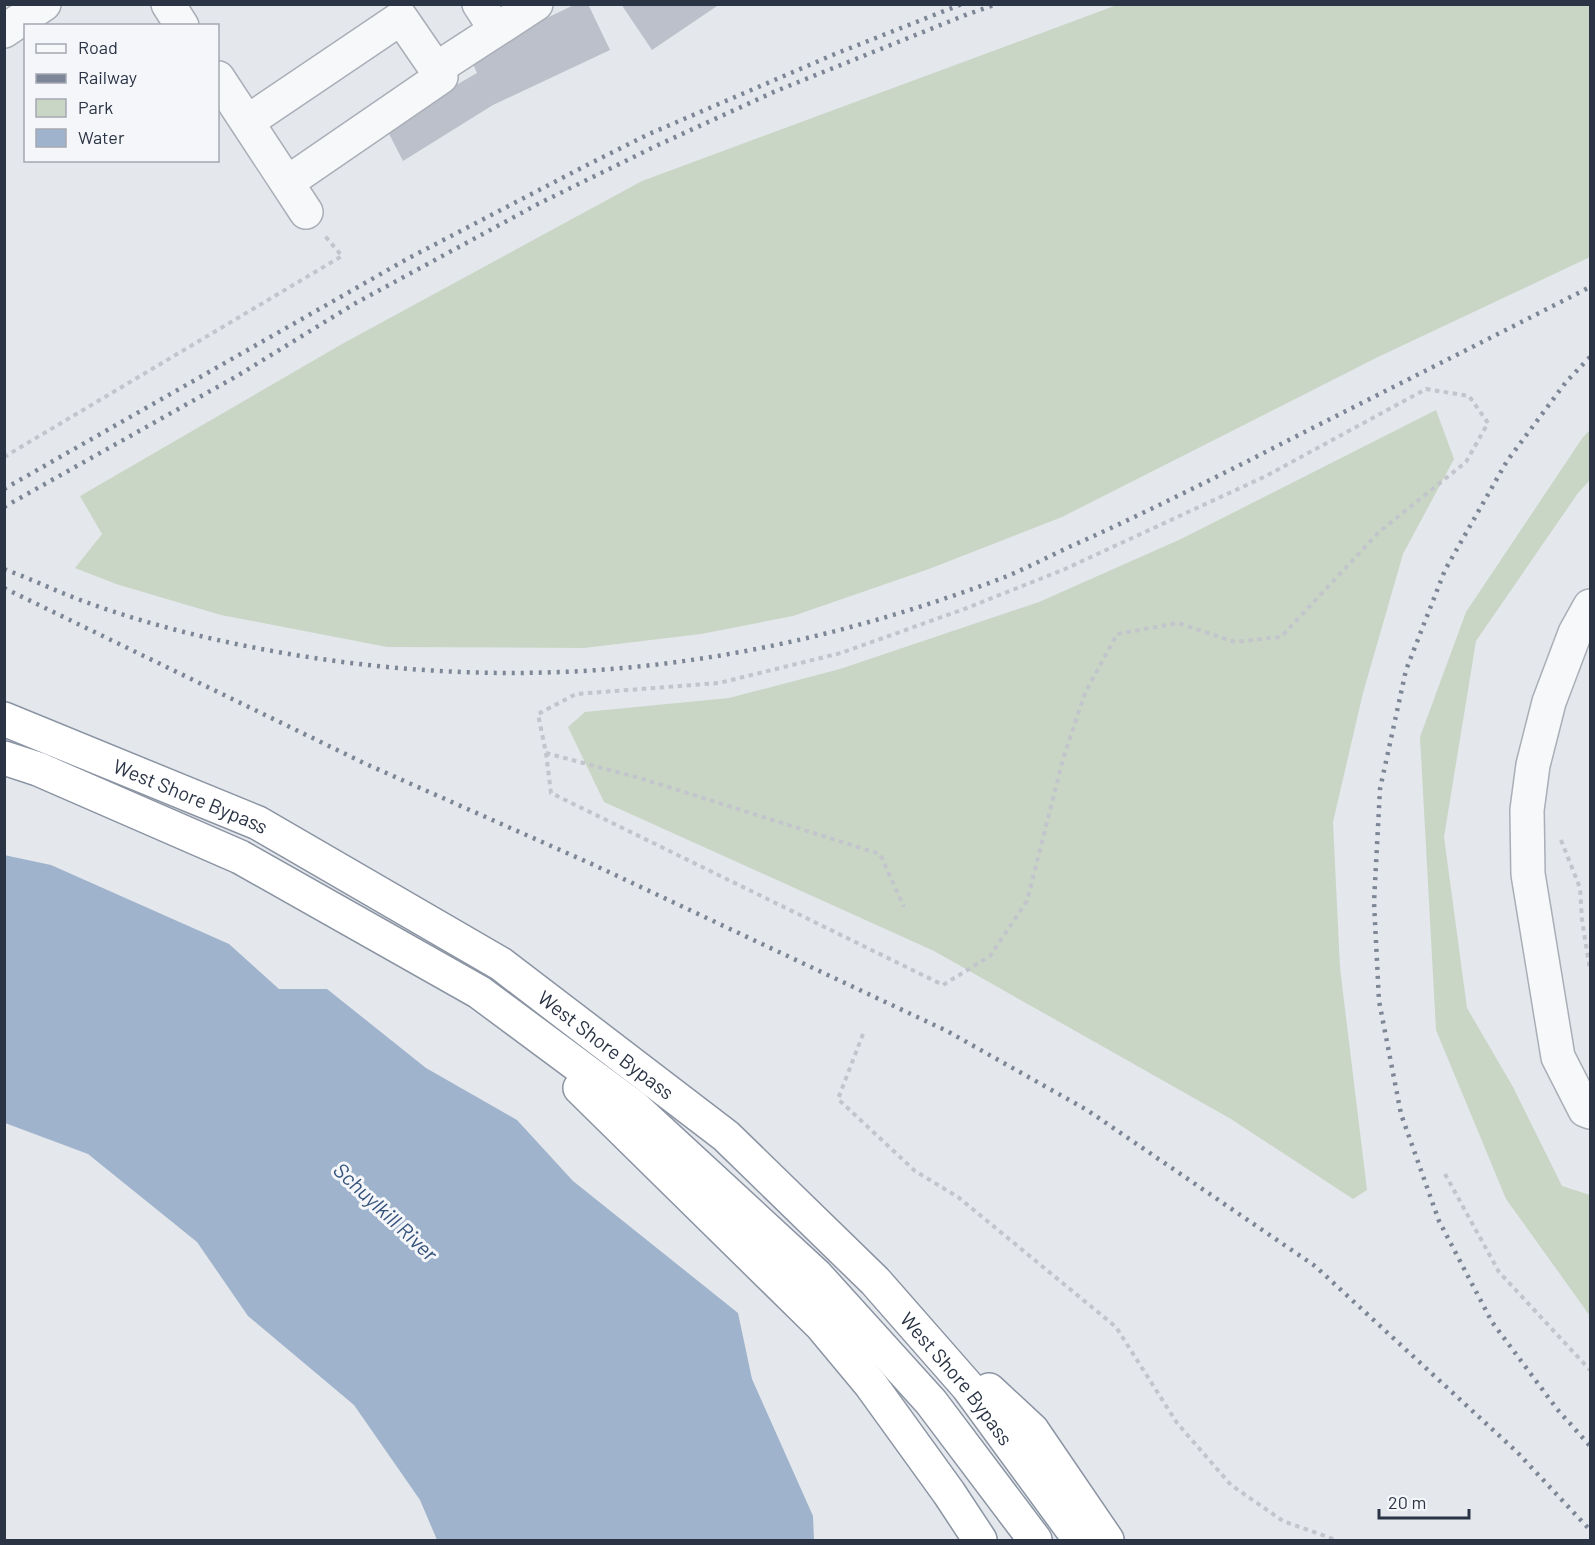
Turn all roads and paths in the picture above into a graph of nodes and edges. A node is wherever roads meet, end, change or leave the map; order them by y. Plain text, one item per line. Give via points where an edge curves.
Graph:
1 (44, 4) edge
2 (168, 4) edge
3 (536, 4) edge
4 (487, 17) edge
5 (181, 24) edge
6 (4, 31) edge
7 (436, 69) junction
8 (219, 80) edge
9 (247, 122) junction
10 (288, 182) junction
11 (306, 212) joint
12 (4, 457) edge
13 (1590, 606) edge
14 (4, 719) edge
15 (546, 753) junction
16 (4, 758) edge
17 (1558, 832) dead end
18 (904, 906) dead end
19 (1590, 970) edge
20 (479, 992) junction
21 (863, 1034) dead end
22 (1590, 1112) edge
23 (1445, 1174) dead end
24 (875, 1281) junction
25 (1590, 1370) edge
26 (980, 1540) edge
27 (1035, 1540) edge
28 (1080, 1540) edge
29 (1107, 1540) edge
30 (1336, 1540) edge

1 - 6 street
2 - 5 street
3 - 4 street
4 - 7 street
7 - 9 street via 401,18
7 - 10 street via 441,77
8 - 9 street
9 - 10 street
10 - 11 street
11 - 12 path via 342,256
13 - 22 street via 1575,633 1549,702 1533,765 1527,810 1528,874 1558,1057 1585,1110
14 - 24 highway, West Shore Bypass via 258,823 501,964 726,1136
15 - 15 path via 538,714 576,694 719,682 841,652 967,608 1065,569 1266,476 1426,389 1469,396 1488,423 1466,462 1379,532 1281,637 1235,642 1178,623 1117,634 1085,693 1063,759 1027,901 990,956 943,985 551,793
15 - 18 path via 643,779 880,854
16 - 20 highway, West Shore Bypass via 38,769 240,857
17 - 19 path via 1580,888
20 - 26 highway via 821,1325 871,1385
20 - 27 highway, West Shore Bypass via 634,1107 816,1275 932,1402
21 - 30 path via 838,1099 915,1171 958,1197 1116,1327 1177,1423 1231,1485 1283,1521
23 - 25 path via 1499,1272
24 - 28 highway, West Shore Bypass via 968,1386
24 - 29 highway via 1032,1430

